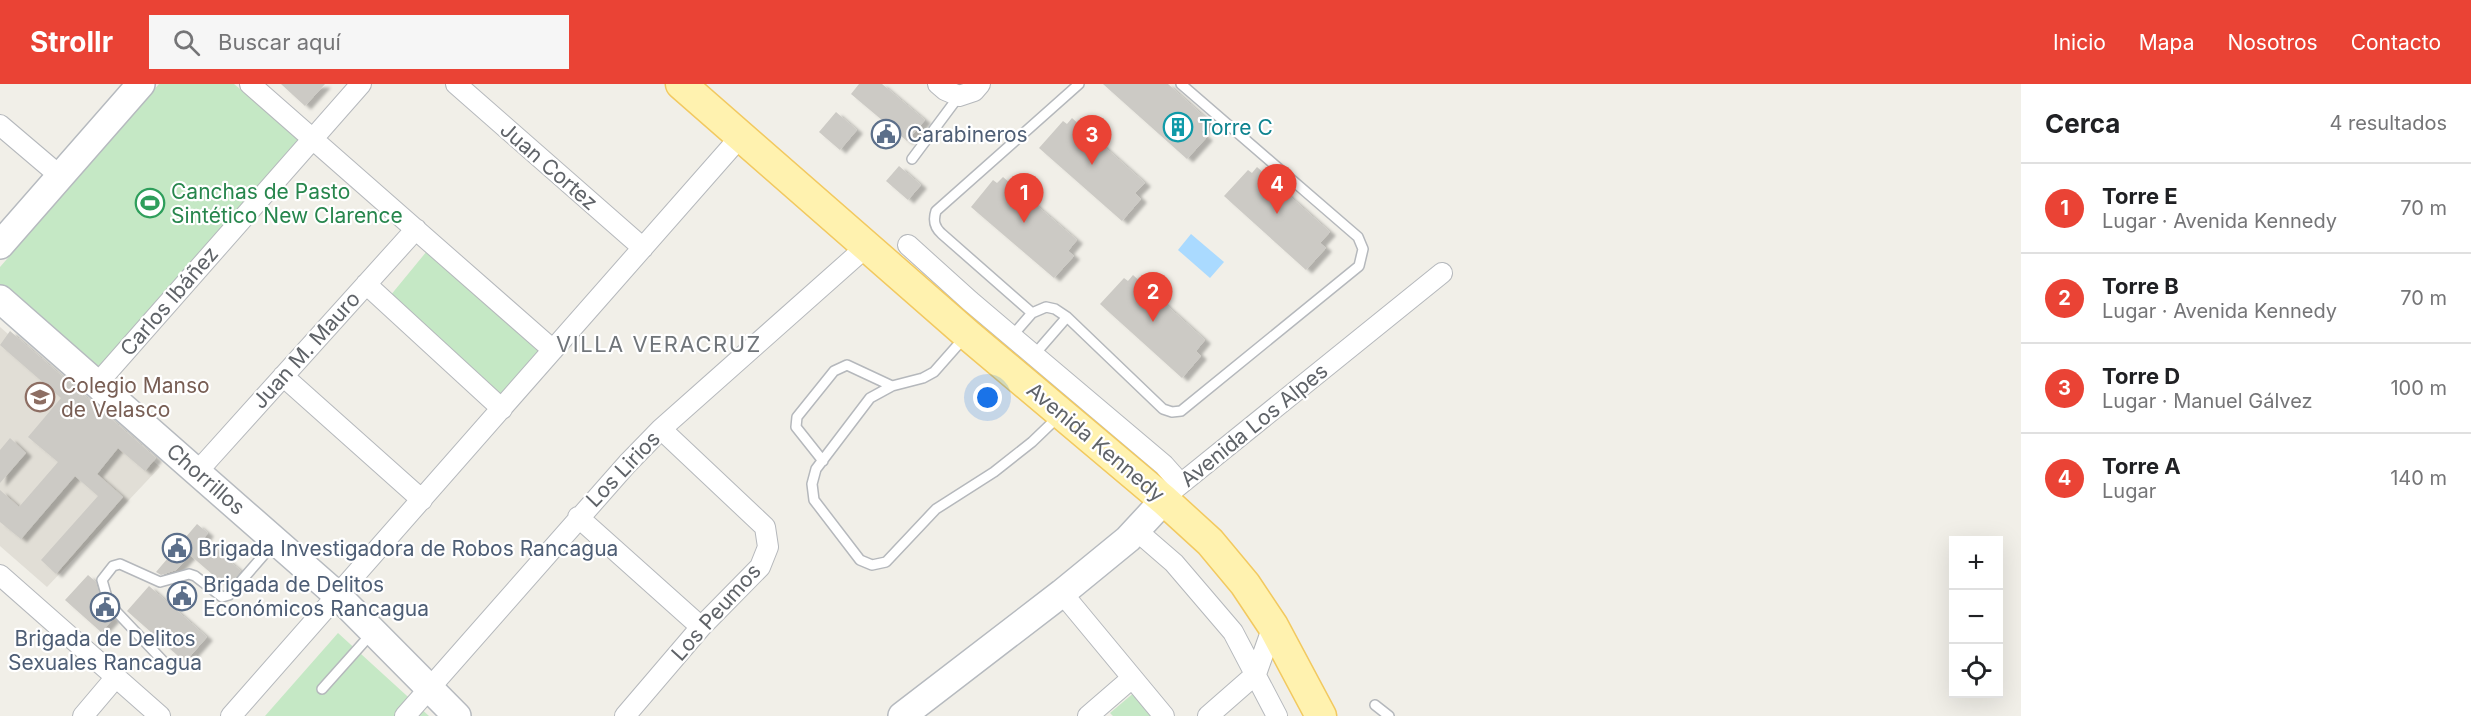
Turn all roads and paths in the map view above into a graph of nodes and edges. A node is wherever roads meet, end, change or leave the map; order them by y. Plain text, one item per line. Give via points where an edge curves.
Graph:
1 (141, 84) edge
2 (250, 84) edge
3 (361, 84) edge
4 (456, 84) edge
5 (938, 84) edge
6 (980, 84) edge
7 (1079, 84) edge
8 (1182, 84) edge
9 (689, 87) edge
10 (959, 96) junction
11 (0, 125) edge
12 (741, 136) junction
13 (313, 139) junction
14 (912, 159) dead end
15 (60, 176) junction
16 (416, 229) junction
17 (0, 245) edge
18 (908, 245) dead end
19 (866, 247) junction
20 (643, 248) junction
21 (1442, 273) dead end
22 (366, 284) junction
23 (0, 299) edge
24 (1032, 313) junction
25 (1067, 317) junction
26 (968, 334) junction
27 (553, 350) junction
28 (1014, 356) junction
29 (282, 376) junction
30 (97, 384) junction
31 (892, 386) junction
32 (502, 408) junction
33 (1062, 413) junction
34 (661, 429) junction
35 (823, 461) junction
36 (197, 472) junction
37 (1172, 491) junction
38 (422, 500) junction
39 (578, 517) junction
40 (1137, 531) junction
41 (276, 541) junction
42 (0, 575) edge
43 (1062, 593) junction
44 (338, 595) junction
45 (1273, 626) junction
46 (701, 627) junction
47 (373, 631) junction
48 (165, 663) dead end
49 (1256, 674) junction
50 (116, 677) junction
51 (1132, 678) junction
52 (322, 689) dead end
53 (429, 689) junction
54 (1375, 705) dead end
55 (912, 713) edge
56 (83, 716) edge
57 (160, 716) edge
58 (231, 716) edge
59 (405, 716) edge
60 (457, 716) edge
61 (625, 716) edge
62 (1088, 716) edge
63 (1164, 716) edge
64 (1208, 716) edge
65 (1277, 716) edge
66 (1321, 716) edge
67 (1389, 716) edge

1 - 15 street
2 - 13 street
3 - 13 street, Carlos Ibáñez
4 - 20 street, Juan Cortez
5 - 10 street
6 - 10 street
7 - 24 lane via 936,211 934,217 938,231
8 - 25 lane via 1358,237 1362,261 1177,412 1163,409
9 - 12 main road, Avenida Kennedy
10 - 14 lane
11 - 15 street
12 - 19 main road, Avenida Kennedy
12 - 20 street
13 - 16 street
13 - 30 street, Carlos Ibáñez
15 - 17 street
16 - 22 street, Juan M. Mauro
16 - 27 street
18 - 28 street, Avenida Kennedy
19 - 26 main road, Avenida Kennedy
19 - 34 street, Los Lirios
20 - 27 street
21 - 37 street, Avenida Los Alpes
22 - 29 street, Juan M. Mauro
22 - 32 street
23 - 30 street, Chorrillos
24 - 25 lane via 1046,307
24 - 28 lane
25 - 28 lane
26 - 28 main road, Avenida Kennedy
26 - 31 lane via 934,372
27 - 32 street
28 - 33 main road, Avenida Kennedy
28 - 37 street, Avenida Kennedy via 1156,458
29 - 36 street, Juan M. Mauro
29 - 38 street
30 - 36 street, Chorrillos
31 - 35 lane via 870,398
31 - 35 lane via 847,365 834,371 797,417 796,427
32 - 38 street
33 - 35 lane via 994,472 936,509 886,562 872,565 860,560 814,500 812,484
33 - 37 main road, Avenida Kennedy
34 - 39 street, Los Lirios
34 - 46 street, Los Peumos via 765,527 768,547 760,567
36 - 41 street, Chorrillos
37 - 40 street, Avenida Los Alpes
37 - 45 main road, Avenida Kennedy
38 - 44 street
39 - 46 street
39 - 53 street, Los Lirios
40 - 43 street, Avenida Los Alpes
40 - 49 street, Avenida Kennedy via 1174,563 1220,615
41 - 44 street, Chorrillos
41 - 48 lane via 229,595 222,597 189,574 166,583 127,565 120,564 106,572 102,580 108,601
42 - 50 street
43 - 51 street
43 - 55 street, Avenida Los Alpes
44 - 47 street, Chorrillos
44 - 58 street
45 - 49 street
45 - 66 main road, Avenida Kennedy
46 - 61 street, Los Peumos
47 - 52 lane
47 - 53 street, Chorrillos
49 - 64 street
49 - 65 street, Avenida Kennedy
50 - 56 street
50 - 57 street
51 - 62 street
51 - 63 street
53 - 59 street, Los Lirios
53 - 60 street, Chorrillos
54 - 67 lane

